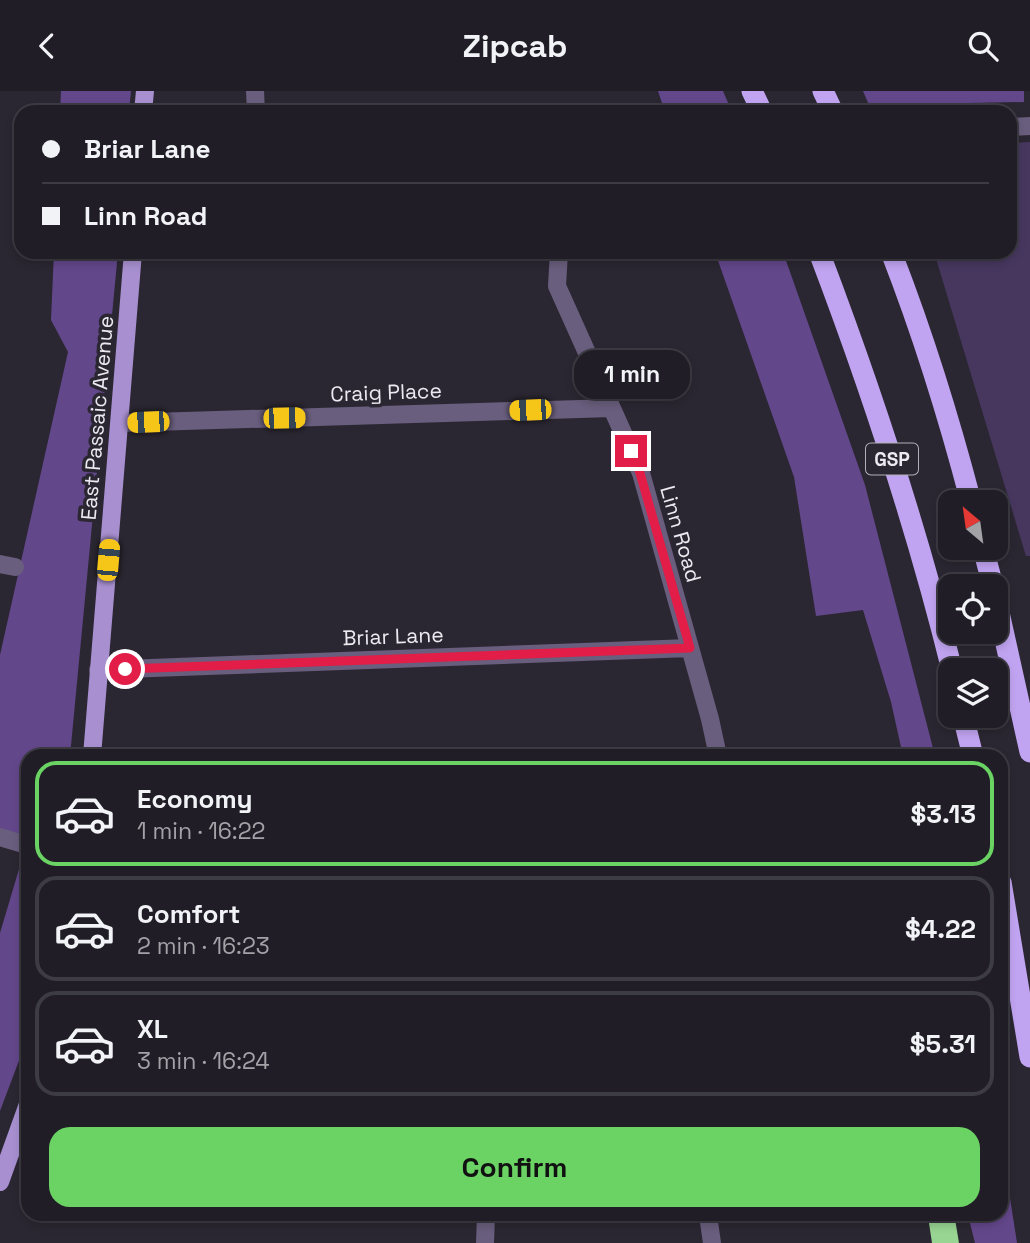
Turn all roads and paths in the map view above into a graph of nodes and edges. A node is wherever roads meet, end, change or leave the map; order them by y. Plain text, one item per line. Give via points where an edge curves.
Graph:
1 (132, 259) edge
2 (559, 259) edge
3 (821, 259) edge
4 (894, 259) edge
5 (611, 408) junction
6 (120, 423) junction
7 (968, 490) edge
8 (1006, 644) edge
9 (690, 648) junction
10 (949, 658) edge
11 (98, 670) junction
12 (966, 728) edge
13 (92, 749) edge
14 (716, 749) edge
15 (971, 749) edge
16 (1030, 752) edge
17 (0, 837) edge
18 (21, 843) edge
19 (1008, 923) edge
20 (1030, 1057) edge
21 (21, 1124) edge
22 (0, 1182) edge
23 (486, 1221) edge
24 (709, 1221) edge
25 (485, 1243) edge
26 (712, 1243) edge

1 - 6 main road, East Passaic Avenue
2 - 5 street, Linn Road via 558,286
3 - 10 highway, GSP via 886,441
4 - 7 highway
5 - 6 street, Craig Place
5 - 9 street, Linn Road via 640,473
6 - 11 main road, East Passaic Avenue
8 - 16 highway
9 - 11 street, Briar Lane
9 - 14 street, Linn Road
11 - 13 main road, East Passaic Avenue
12 - 15 highway
17 - 18 street
19 - 20 highway
21 - 22 main road
23 - 25 street
24 - 26 street

